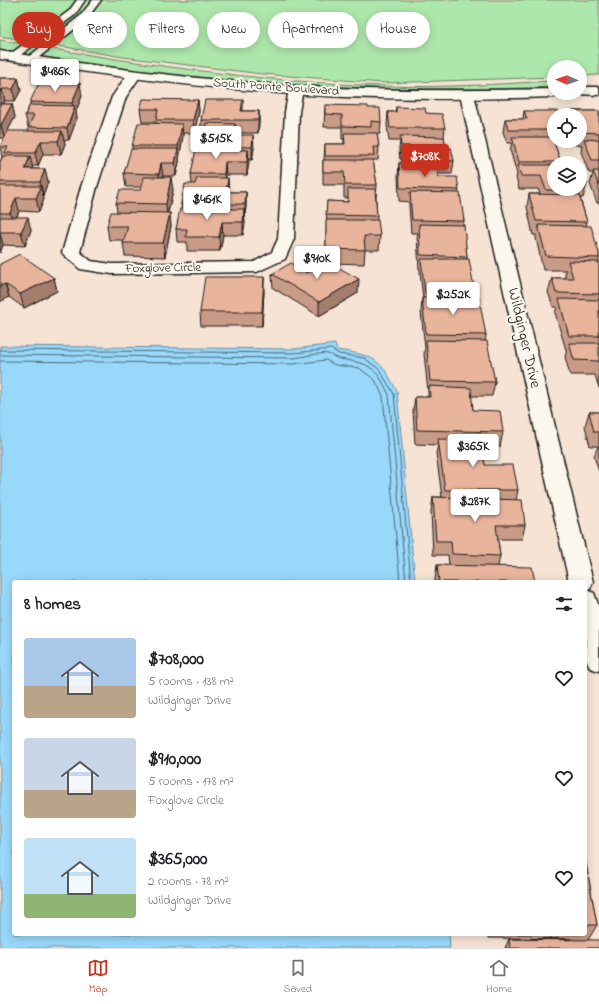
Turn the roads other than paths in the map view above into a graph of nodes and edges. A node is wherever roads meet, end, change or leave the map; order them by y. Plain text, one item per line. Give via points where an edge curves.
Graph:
1 (81, 0) edge
2 (97, 0) edge
3 (6, 56) edge
4 (30, 60) junction
5 (134, 75) junction
6 (296, 89) junction
7 (599, 91) edge
8 (587, 92) edge
9 (547, 93) edge
10 (467, 95) junction
11 (581, 580) edge
12 (587, 609) edge
13 (599, 660) edge

1 - 3 lane via 72,13
2 - 4 lane via 83,18
3 - 4 street, South Pointe Boulevard
4 - 5 street, South Pointe Boulevard
5 - 6 street, South Pointe Boulevard
5 - 6 street, Foxglove Circle via 119,97 89,187 71,253 86,265 112,269 256,267 280,255 286,239 292,112
6 - 10 street, South Pointe Boulevard
7 - 8 street
9 - 10 street, South Pointe Boulevard
10 - 11 street, Wildginger Drive
12 - 13 street

